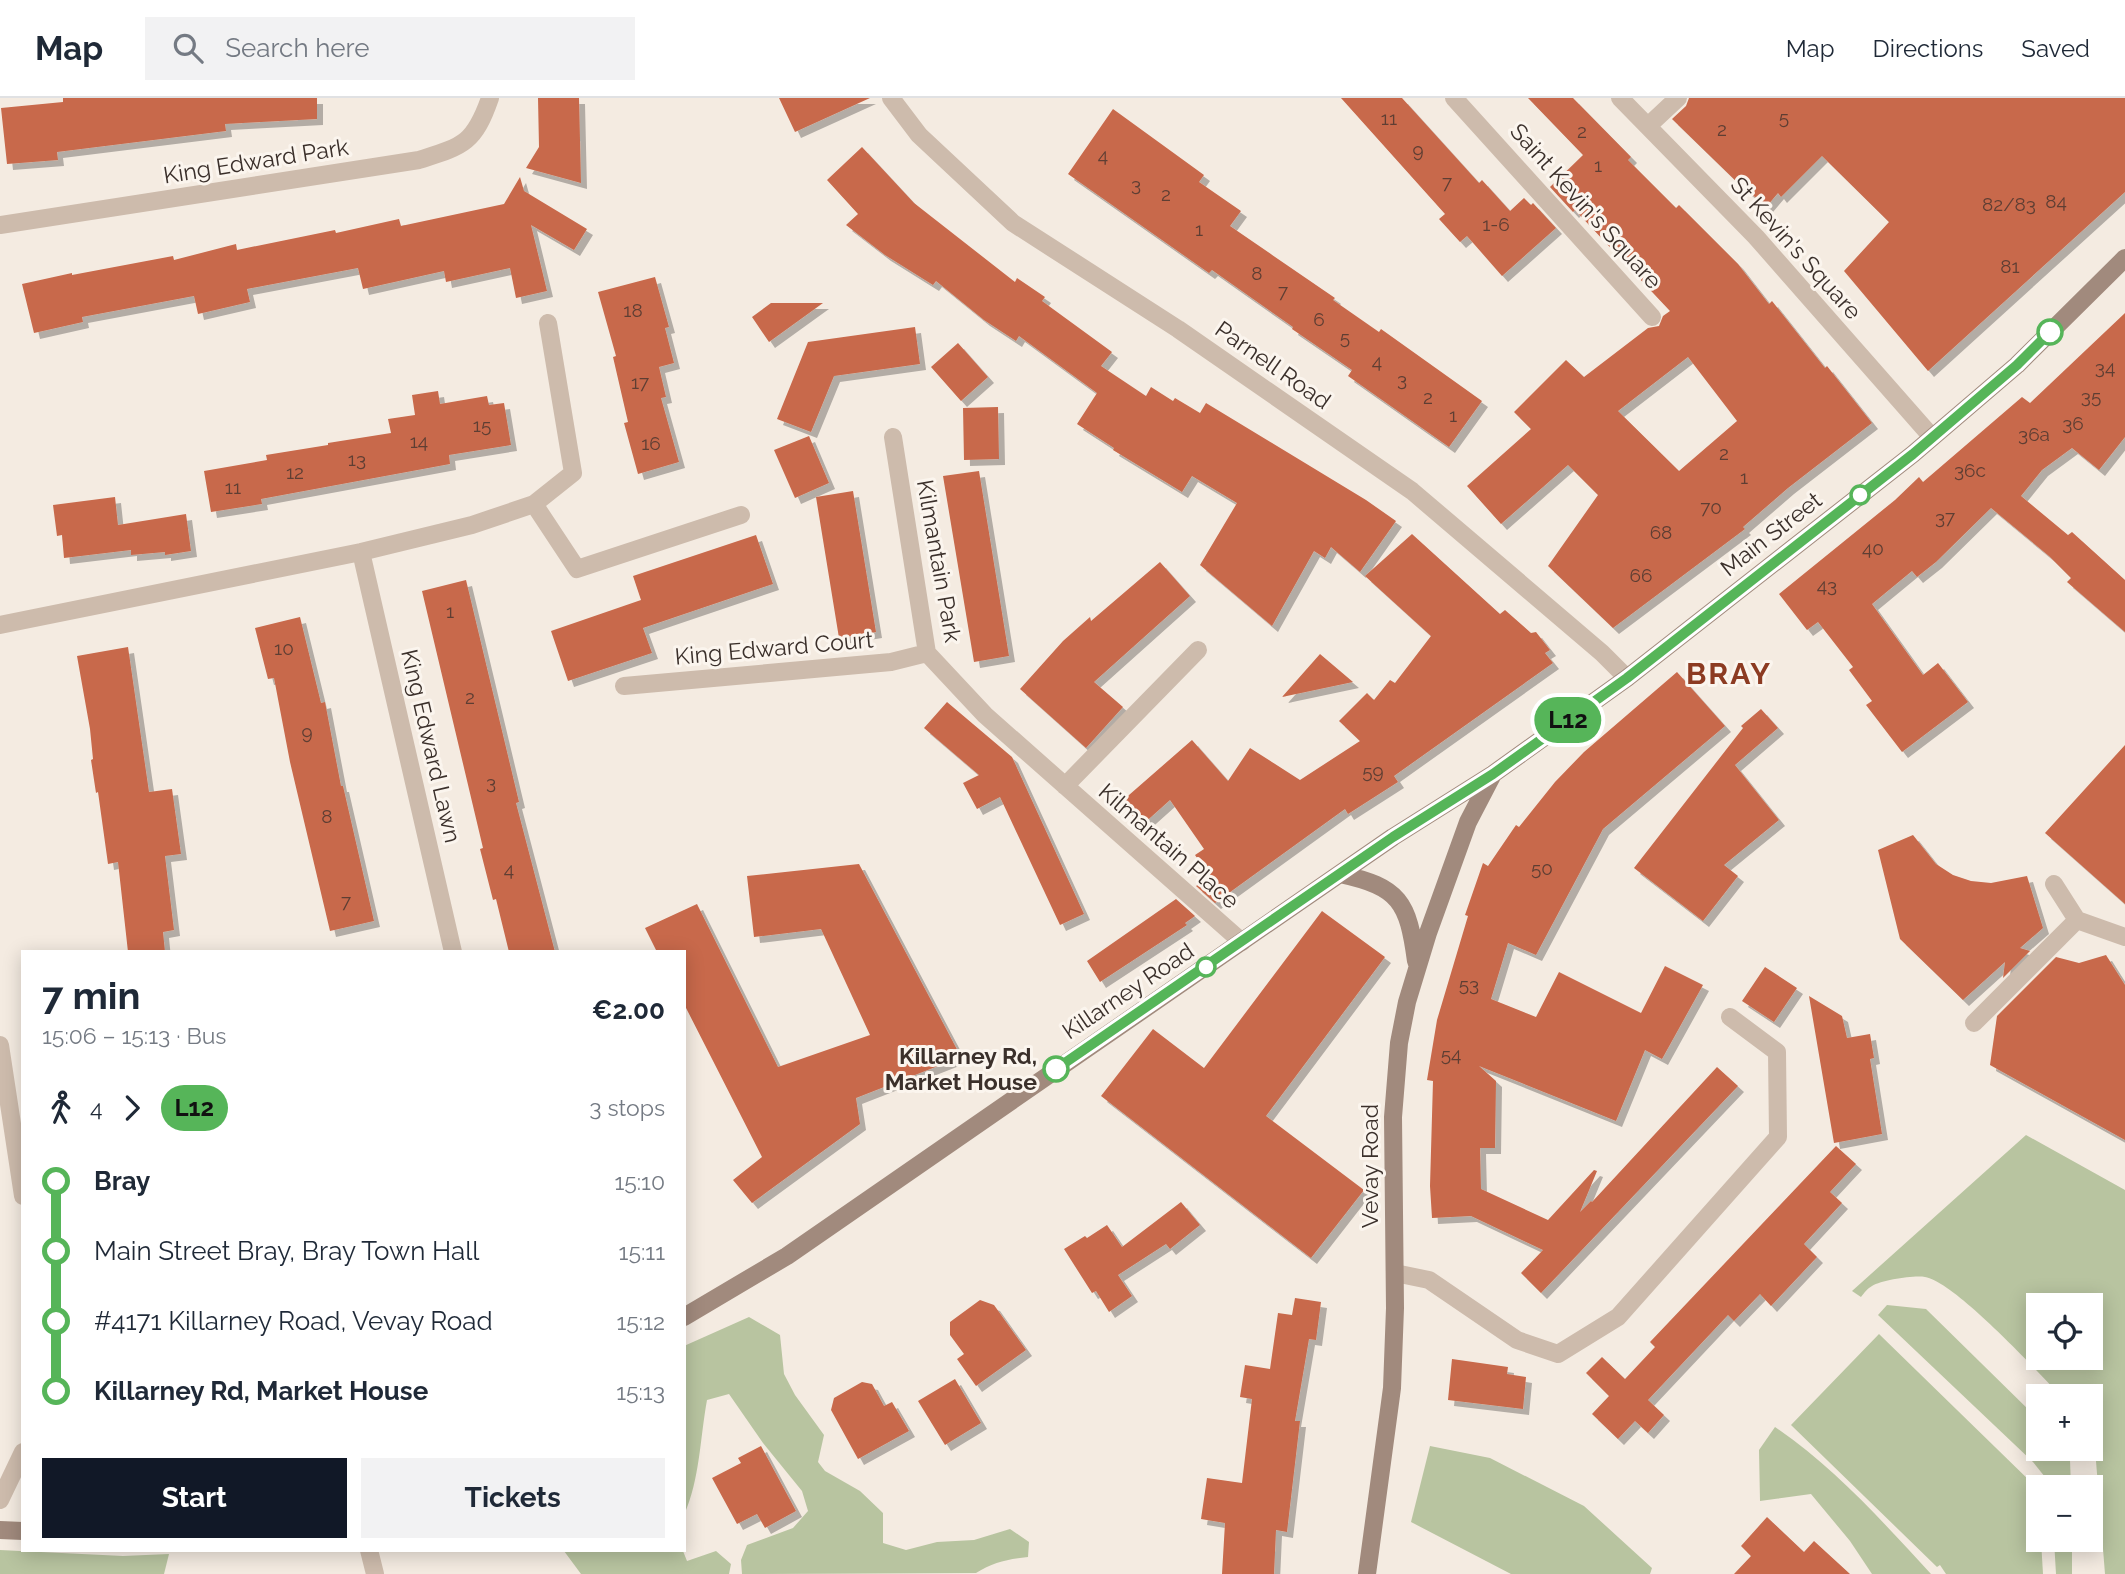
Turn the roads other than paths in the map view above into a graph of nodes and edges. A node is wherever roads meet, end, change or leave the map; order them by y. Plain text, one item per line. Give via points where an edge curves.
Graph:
1 (490, 98) edge
2 (891, 98) edge
3 (1454, 98) edge
4 (1620, 98) edge
5 (1678, 98) edge
6 (1648, 126) junction
7 (0, 225) edge
8 (2125, 258) edge
9 (1653, 317) dead end
10 (548, 323) dead end
11 (1931, 436) junction
12 (893, 437) dead end
13 (534, 504) junction
14 (741, 515) dead end
15 (361, 552) junction
16 (0, 625) edge
17 (1198, 650) dead end
18 (927, 653) junction
19 (1627, 678) junction
20 (624, 686) dead end
21 (985, 715) joint
22 (1493, 774) junction
23 (1065, 786) junction
24 (1340, 874) junction
25 (2054, 884) dead end
26 (2077, 920) junction
27 (2125, 937) edge
28 (1241, 942) junction
29 (453, 950) edge
30 (1417, 968) junction
31 (1730, 1017) dead end
32 (1974, 1023) dead end
33 (0, 1045) edge
34 (21, 1183) edge
35 (1395, 1273) junction
36 (686, 1316) edge
37 (21, 1456) edge
38 (0, 1500) edge
39 (0, 1530) edge
40 (21, 1531) edge
41 (370, 1552) edge
42 (375, 1574) edge
43 (1367, 1574) edge

1 - 7 street, King Edward Park via 479,128 459,147 419,160
2 - 19 street, Parnell Road via 919,135 1013,223 1178,329 1412,491
3 - 9 street, Saint Kevin's Square
4 - 6 street, St Kevin's Square
5 - 6 street
6 - 11 street, St Kevin's Square via 1756,237
8 - 11 main road, Main Street via 2017,365
10 - 13 street via 573,473
11 - 19 main road, Main Street
12 - 18 street, Kilmantain Park
13 - 14 street via 577,569
13 - 15 street via 472,525
15 - 16 street
15 - 29 street, King Edward Lawn
17 - 23 street, Kilmantain Place
18 - 20 street, King Edward Court via 891,663
18 - 21 street, Kilmantain Park
19 - 22 main road, Main Street
21 - 23 street, Kilmantain Place
22 - 24 main road, Killarney Road
22 - 30 main road, Vevay Road via 1468,822
23 - 28 street, Kilmantain Place
24 - 28 main road, Killarney Road
24 - 30 main road via 1377,886 1401,903 1409,920
25 - 26 street
26 - 27 street
26 - 32 street
28 - 36 main road, Killarney Road via 788,1256
30 - 35 main road, Vevay Road via 1406,1002 1396,1080
31 - 35 street via 1777,1052 1778,1137 1618,1317 1558,1354 1517,1340 1430,1280
33 - 34 street
35 - 43 main road, Vevay Road via 1392,1388
37 - 38 street
39 - 40 main road
41 - 42 street

